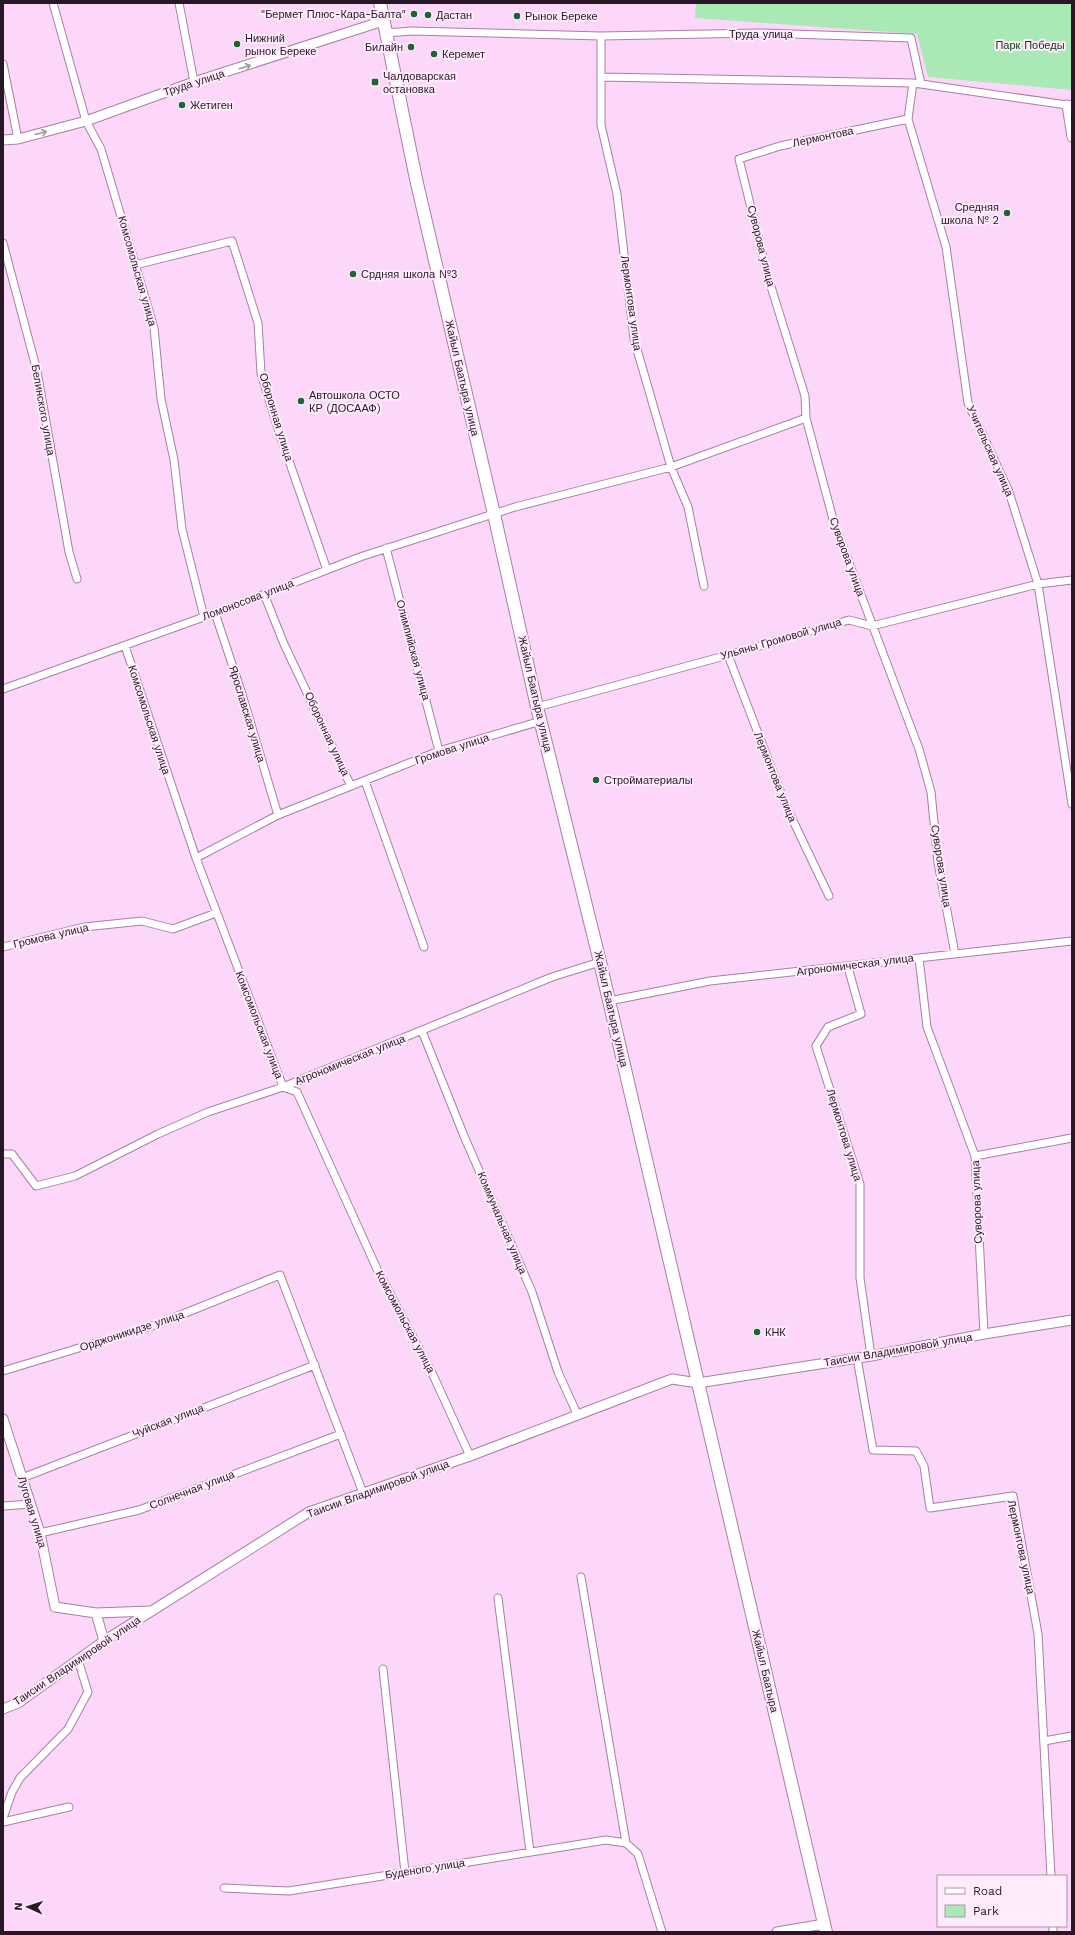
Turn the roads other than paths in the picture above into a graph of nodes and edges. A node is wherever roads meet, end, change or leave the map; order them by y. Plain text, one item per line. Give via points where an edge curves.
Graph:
1 (53, 3) edge
2 (179, 3) edge
3 (380, 3) edge
4 (384, 27) junction
5 (601, 36) junction
6 (3, 64) edge
7 (602, 77) junction
8 (194, 82) junction
9 (913, 83) junction
10 (921, 84) junction
11 (1070, 105) edge
12 (908, 119) junction
13 (86, 121) junction
14 (1072, 137) edge
15 (18, 139) junction
16 (3, 140) edge
17 (739, 159) joint
18 (3, 242) edge
19 (135, 265) junction
20 (806, 418) junction
21 (671, 467) junction
22 (494, 514) junction
23 (386, 548) junction
24 (327, 570) junction
25 (77, 579) dead end
26 (1072, 580) edge
27 (1038, 584) junction
28 (704, 586) dead end
29 (264, 594) junction
30 (215, 613) junction
31 (204, 617) junction
32 (872, 626) junction
33 (125, 646) junction
34 (728, 655) junction
35 (3, 690) edge
36 (537, 707) junction
37 (541, 721) junction
38 (440, 751) junction
39 (365, 781) junction
40 (352, 786) junction
41 (1072, 804) edge
42 (278, 815) junction
43 (196, 858) junction
44 (829, 896) dead end
45 (216, 913) junction
46 (1072, 941) edge
47 (3, 947) edge
48 (424, 947) dead end
49 (955, 954) junction
50 (919, 958) junction
51 (600, 962) junction
52 (848, 966) junction
53 (609, 1001) junction
54 (422, 1031) junction
55 (283, 1087) junction
56 (1072, 1138) edge
57 (3, 1154) edge
58 (975, 1156) junction
59 (1072, 1320) edge
60 (984, 1334) junction
61 (871, 1356) junction
62 (857, 1358) junction
63 (315, 1365) junction
64 (3, 1372) edge
65 (698, 1383) junction
66 (705, 1410) joint
67 (578, 1416) junction
68 (3, 1419) edge
69 (341, 1434) junction
70 (470, 1456) junction
71 (22, 1478) junction
72 (364, 1493) junction
73 (31, 1504) junction
74 (3, 1506) edge
75 (40, 1533) junction
76 (581, 1577) dead end
77 (498, 1598) dead end
78 (151, 1611) junction
79 (96, 1612) junction
80 (104, 1641) junction
81 (78, 1660) junction
82 (383, 1669) dead end
83 (3, 1709) edge
84 (1072, 1736) edge
85 (1044, 1741) junction
86 (69, 1807) dead end
87 (3, 1818) edge
88 (3, 1822) edge
89 (626, 1843) junction
90 (530, 1852) junction
91 (405, 1872) junction
92 (1051, 1875) edge
93 (224, 1888) dead end
94 (825, 1928) edge
95 (662, 1932) edge
96 (777, 1932) edge

1 - 13 street, Комсомольская улица
2 - 8 street
3 - 4 highway, Жайыл Баатыра улица
4 - 5 street, Труда улица via 412,31
8 -> 4 street, Труда улица
4 - 22 highway, Жайыл Баатыра улица via 416,179
5 - 7 street, Лермонтова улица
5 - 10 street, Труда улица via 759,33 911,38
6 - 15 street
7 - 9 street
7 - 21 street, Лермонтова улица via 601,124 617,194 634,338
8 - 13 street, Труда улица
9 - 10 street
9 - 12 street, Учительская улица
10 - 11 street
11 - 14 street
12 - 17 street, Лермонтова via 780,146
12 - 27 street, Учительская улица via 946,247 968,402 1009,492
15 -> 13 street, Труда улица
13 - 19 street, Комсомольская улица via 101,149
15 - 16 street, Труда улица
17 - 20 street, Суворова улица via 768,277 805,396
18 - 25 street, Белинского улица via 37,371 69,552
19 - 24 street, Оборонная улица via 232,241 258,323 261,373
19 - 31 street, Комсомольская улица via 154,328 161,399 174,460 182,529
20 - 21 street, Ломоносова улица
20 - 32 street, Суворова улица via 834,523
21 - 22 street, Ломоносова улица
21 - 28 street, Лермонтова улица via 688,507
22 - 23 street, Ломоносова улица
22 - 36 highway, Жайыл Баатыра улица
23 - 24 street, Ломоносова улица
23 - 38 street, Олимпийская улица
24 - 29 street, Ломоносова улица
26 - 27 street, Ульяны Громовой улица
27 - 32 street, Ульяны Громовой улица
27 - 41 street, Учительская улица
29 - 30 street, Ломоносова улица
29 - 40 street, Оборонная улица via 284,644
30 - 31 street, Ломоносова улица
30 - 42 street, Ярославская улица
31 - 33 street, Ломоносова улица
32 - 34 street, Ульяны Громовой улица via 849,620
32 - 49 street, Суворова улица via 919,749 931,792 938,864
33 - 35 street, Ломоносова улица
33 - 43 street, Комсомольская улица
34 - 36 street, Ульяны Громовой улица
34 - 44 street, Лермонтова улица via 786,806
36 - 37 highway, Жайыл Баатыра улица
37 - 38 street, Громова улица
37 - 51 highway, Жайыл Баатыра улица
38 - 39 street, Громова улица
39 - 40 street, Громова улица
39 - 48 street
40 - 42 street, Громова улица
42 - 43 street, Громова улица
43 - 45 street, Комсомольская улица
45 - 47 street, Громова улица via 173,928 142,921 84,927
45 - 55 street, Комсомольская улица
46 - 49 street, Агрономическая улица
49 - 50 street, Агрономическая улица
50 - 52 street, Агрономическая улица
50 - 58 street, Суворова улица via 928,1027
51 - 53 highway, Жайыл Баатыра улица
51 - 54 street, Агрономическая улица via 552,977
52 - 53 street, Агрономическая улица via 710,981
52 - 61 street, Лермонтова улица via 861,1014 828,1027 816,1046 860,1184 860,1278
53 - 65 highway, Жайыл Баатыра улица
54 - 55 street, Агрономическая улица
54 - 67 street, Коммунальная улица via 464,1136 532,1292 558,1372
55 - 57 street, Агрономическая улица via 208,1112 75,1176 36,1186 12,1154
55 - 70 street, Комсомольская улица via 297,1092 377,1269
56 - 58 street
58 - 60 street, Суворова улица
59 - 60 street, Таисии Владимировой улица
60 - 61 street, Таисии Владимировой улица
61 - 62 street, Таисии Владимировой улица
62 - 65 street, Таисии Владимировой улица
62 - 85 street, Лермонтова улица via 873,1450 916,1451 924,1466 930,1508 1013,1496 1038,1634
63 - 64 street, Орджоникидзе улица via 280,1275 158,1324
63 - 69 street
63 - 71 street, Чуйская улица
65 - 66 highway, Жайыл Баатыра улица
65 - 67 street, Таисии Владимировой улица via 672,1379
66 - 94 highway, Жайыл Баатыра
67 - 70 street, Таисии Владимировой улица
68 - 71 street, Луговая улица
69 - 72 street
69 - 75 street, Солнечная улица via 139,1510
70 - 72 street, Таисии Владимировой улица
71 - 73 street, Луговая улица
72 - 78 street, Таисии Владимировой улица via 309,1512
73 - 74 street
73 - 75 street, Луговая улица
75 - 79 street, Луговая улица via 55,1607
76 - 89 street
77 - 90 street
78 - 79 street
78 - 80 street, Таисии Владимировой улица
79 - 80 street
80 - 81 street, Таисии Владимировой улица
81 - 83 street, Таисии Владимировой улица via 18,1703
81 - 87 street via 88,1692 68,1729 20,1778
82 - 91 street
84 - 85 street
85 - 92 street, Лермонтова улица
86 - 88 street
89 - 90 street, Буденого улица via 606,1840
89 - 95 street via 638,1854
90 - 91 street, Буденого улица
91 - 93 street, Буденого улица via 289,1891
94 - 96 street

